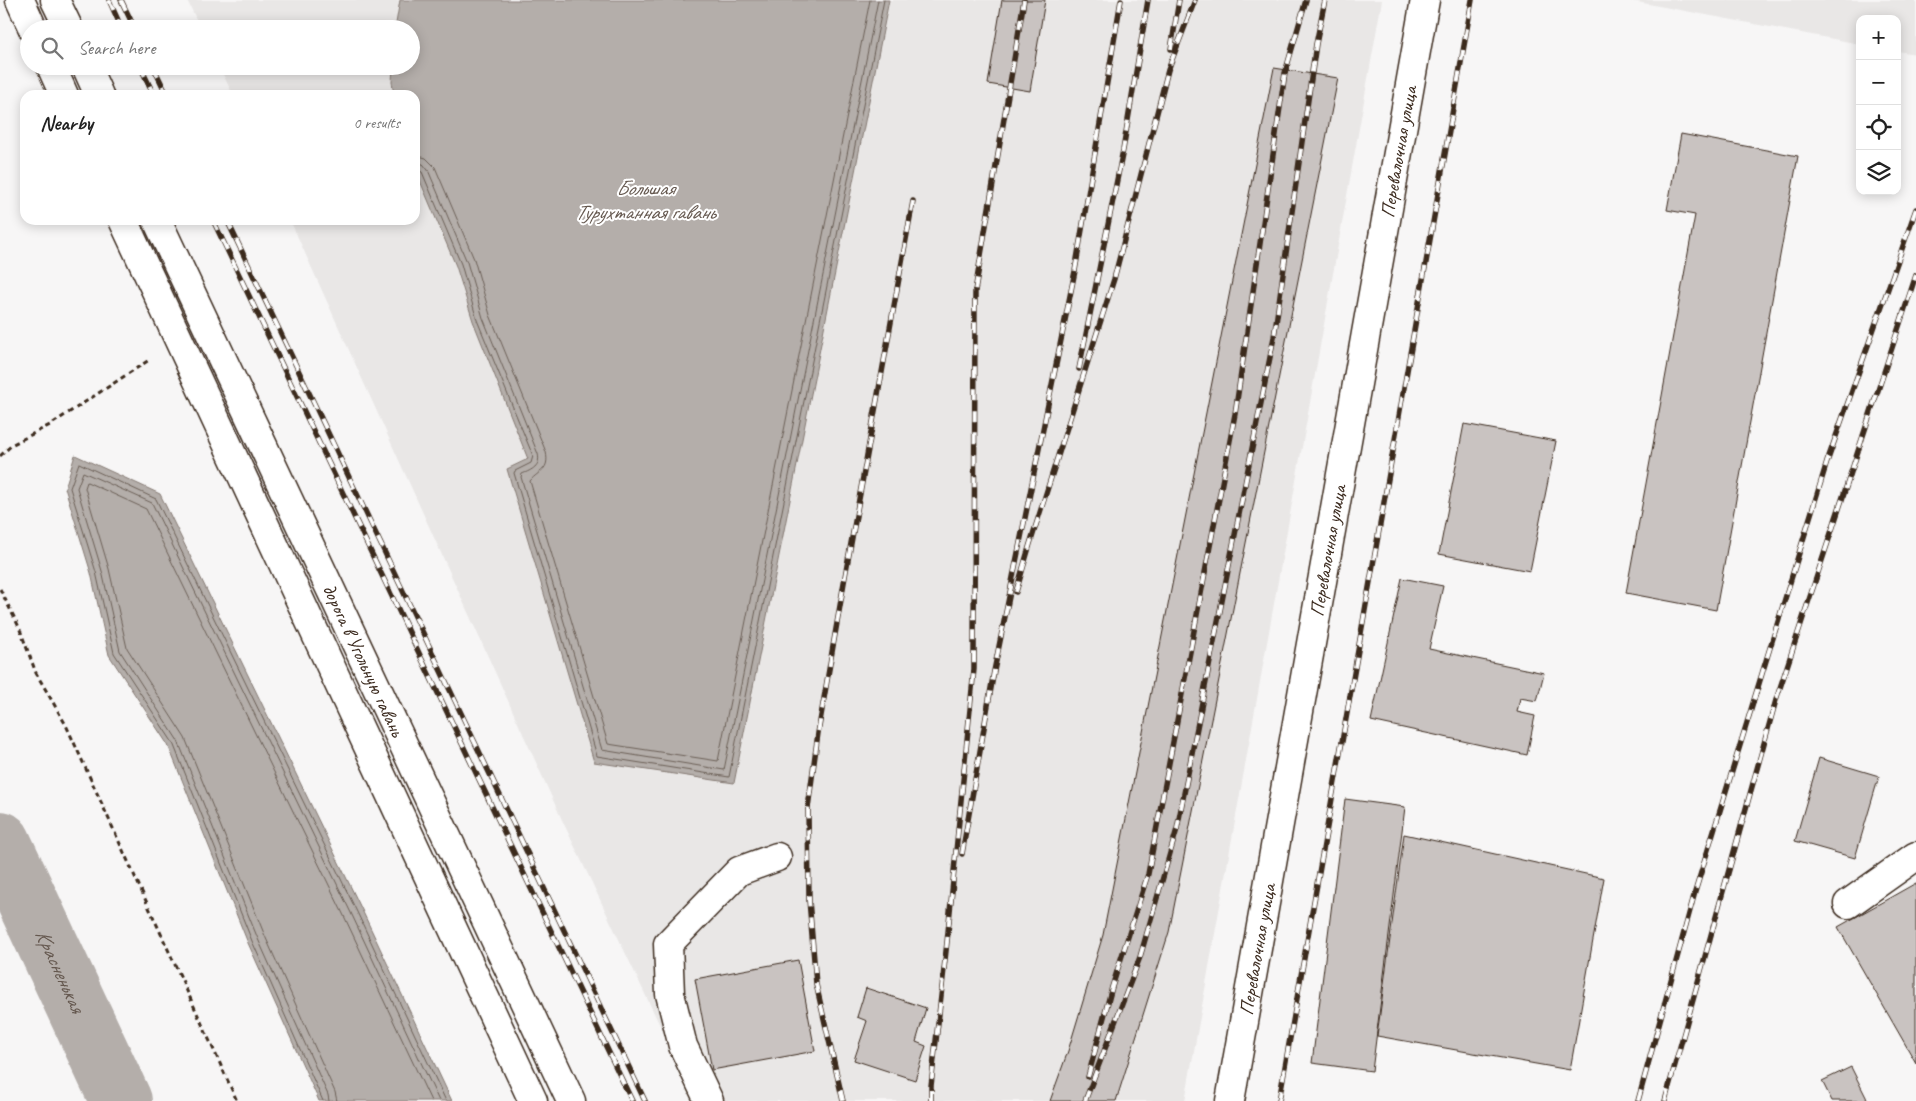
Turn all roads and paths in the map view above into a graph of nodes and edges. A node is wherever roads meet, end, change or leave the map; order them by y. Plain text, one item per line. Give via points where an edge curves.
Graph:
1 (20, 0) edge
2 (55, 0) edge
3 (1425, 0) edge
4 (29, 20) edge
5 (65, 20) edge
6 (55, 75) edge
7 (90, 75) edge
8 (62, 90) edge
9 (97, 90) edge
10 (124, 225) edge
11 (159, 225) edge
12 (148, 360) dead end
13 (0, 456) edge
14 (0, 589) edge
15 (777, 856) dead end
16 (1916, 856) edge
17 (1848, 904) dead end
18 (237, 1101) edge
19 (533, 1101) edge
20 (571, 1101) edge
21 (709, 1101) edge
22 (1230, 1101) edge

1 - 4 street
2 - 5 street
3 - 22 street, Перевалочная улица
6 - 8 street
7 - 9 street
10 - 19 street, дорога в Угольную гавань
11 - 20 street, дорога в Угольную гавань
12 - 13 path via 50,425 12,444
14 - 18 path via 20,627 36,673 66,725
15 - 21 street via 739,871 668,944 670,994 683,1046
16 - 17 street

